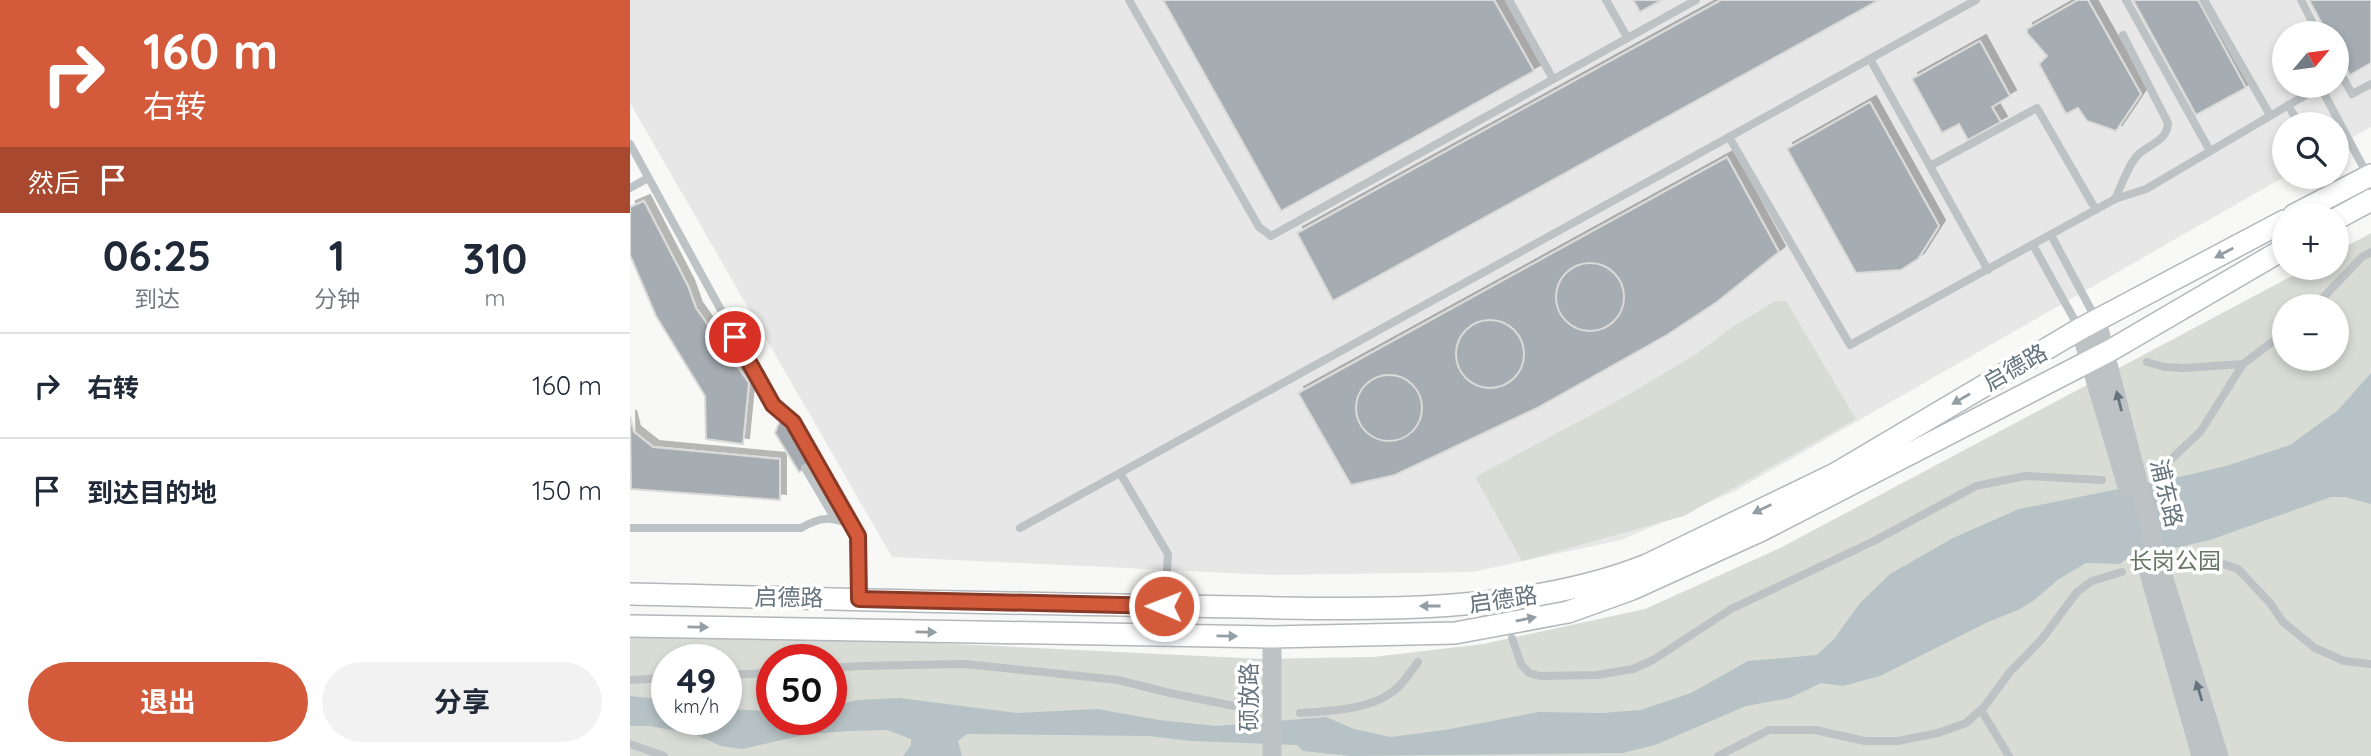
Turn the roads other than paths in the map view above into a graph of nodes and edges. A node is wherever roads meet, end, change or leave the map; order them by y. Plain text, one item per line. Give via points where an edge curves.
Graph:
1 (1129, 0) edge
2 (1509, 0) edge
3 (1606, 0) edge
4 (1696, 0) edge
5 (1976, 0) edge
6 (2126, 0) edge
7 (2204, 0) edge
8 (2301, 0) edge
9 (2312, 21) edge
10 (2123, 36) dead end
11 (1627, 37) junction
12 (1870, 59) junction
13 (1553, 79) junction
14 (2371, 84) edge
15 (2349, 89) edge
16 (2300, 98) edge
17 (2327, 98) edge
18 (2288, 105) junction
19 (2292, 112) edge
20 (2270, 115) junction
21 (1729, 137) junction
22 (630, 144) edge
23 (2210, 151) junction
24 (1930, 166) junction
25 (2369, 176) edge
26 (648, 178) junction
27 (2349, 181) edge
28 (630, 188) edge
29 (2328, 189) edge
30 (2115, 199) junction
31 (2371, 200) edge
32 (2309, 203) edge
33 (2096, 210) junction
34 (2349, 212) edge
35 (2272, 227) edge
36 (2051, 235) junction
37 (2033, 245) junction
38 (2371, 252) edge
39 (2272, 256) edge
40 (1988, 270) junction
41 (2327, 294) edge
42 (2088, 325) junction
43 (2272, 342) edge
44 (2098, 357) junction
45 (2147, 362) dead end
46 (2243, 364) junction
47 (2165, 465) dead end
48 (806, 468) dead end
49 (1120, 473) junction
50 (2102, 480) dead end
51 (835, 519) junction
52 (851, 524) junction
53 (630, 528) edge
54 (1020, 528) dead end
55 (2188, 558) dead end
56 (2122, 572) dead end
57 (630, 594) edge
58 (859, 599) junction
59 (1164, 606) junction
60 (630, 626) edge
61 (1272, 637) junction
62 (1512, 638) dead end
63 (1418, 662) dead end
64 (2371, 664) edge
65 (847, 667) edge
66 (651, 679) edge
67 (630, 680) edge
68 (1239, 707) dead end
69 (1981, 710) junction
70 (1300, 713) dead end
71 (630, 744) edge
72 (664, 756) edge
73 (1272, 756) edge
74 (1718, 756) edge
75 (2009, 756) edge
76 (2202, 756) edge
77 (2219, 756) edge

1 - 13 lane via 1259,227 1271,236
2 - 13 lane
3 - 11 lane
4 - 11 lane
5 - 12 lane
6 - 23 lane
7 - 20 lane
8 - 9 lane
10 - 30 lane via 2168,128 2163,138 2134,160
11 - 13 lane
12 - 21 lane
12 - 24 lane
14 - 15 lane via 2353,94
16 - 18 lane
17 - 25 lane
18 - 19 lane
18 - 20 lane
20 - 23 lane
21 - 40 lane via 1850,345
21 - 49 lane
22 - 26 lane
23 - 30 lane via 2146,189
24 - 33 lane via 2037,108
24 - 40 lane
25 - 27 main road
26 - 28 lane
26 - 52 lane via 773,405 793,422
29 - 32 main road
30 - 33 lane
31 - 34 main road
33 - 36 lane
35 -> 42 main road, 启德路
36 - 37 lane
36 - 42 lane
37 - 40 lane
37 - 42 lane
38 - 41 lane
39 - 44 main road, 启德路
42 - 44 street, 浦东路
42 -> 59 main road, 启德路 via 1835,474 1618,577 1566,590 1445,606
43 - 46 lane
61 -> 44 main road, 启德路 via 1455,633 1568,612 1632,589 1762,530
44 - 76 street, 浦东路 via 2159,614
77 -> 44 street, 浦东路
45 - 46 lane via 2183,368
46 - 47 lane via 2201,431
48 - 51 lane
49 - 54 lane
49 - 59 lane via 1168,554
50 - 62 lane via 2025,476 1976,486 1874,541 1724,612 1633,669 1597,675 1529,673
51 - 52 lane
51 - 53 lane via 819,518 801,528
52 - 58 lane via 858,536
55 - 64 lane via 2206,558 2238,569 2283,622 2315,648 2344,661
56 - 69 lane via 2092,581 2077,592
57 - 58 main road, 启德路
58 - 59 main road, 启德路
60 -> 61 main road, 启德路
61 - 73 street, 硕放路
63 - 70 lane via 1397,688 1378,701
65 - 68 lane via 965,664 1118,680
66 - 67 lane
69 - 74 lane via 1966,723 1898,741 1815,730 1769,730
69 - 75 lane
71 - 72 lane

